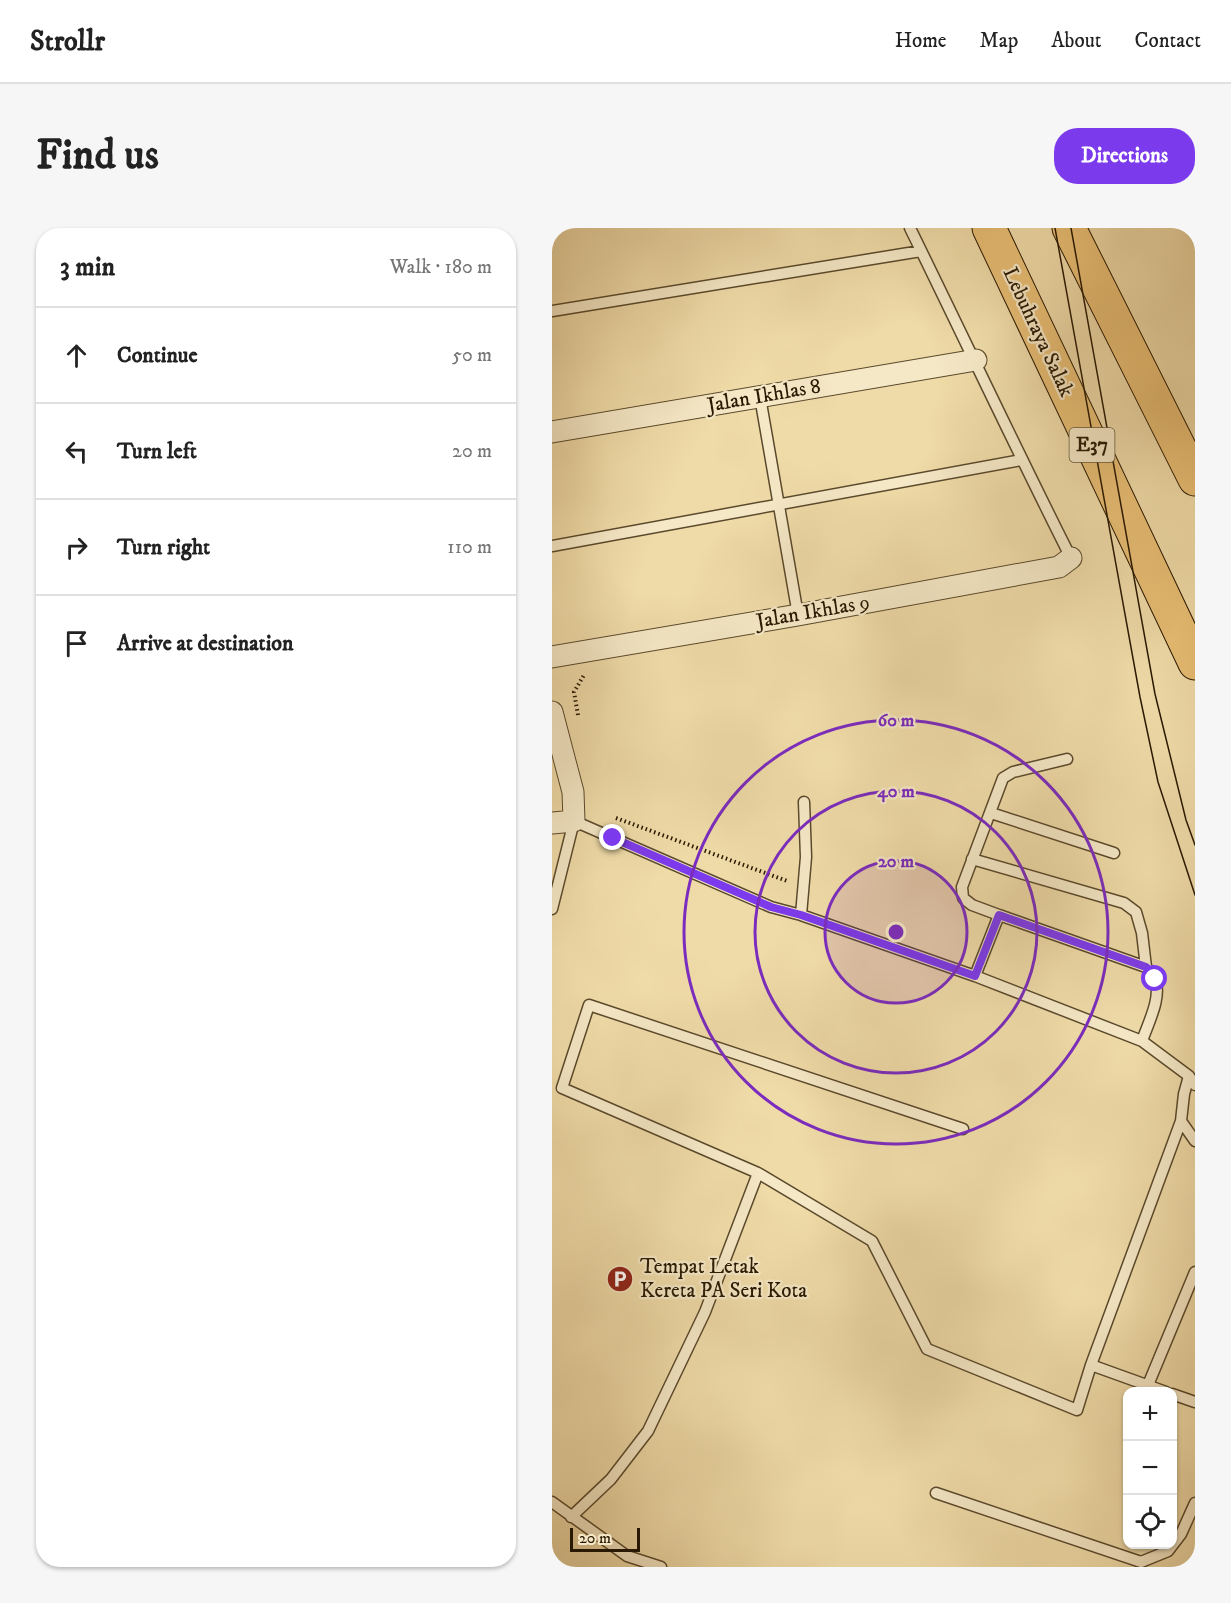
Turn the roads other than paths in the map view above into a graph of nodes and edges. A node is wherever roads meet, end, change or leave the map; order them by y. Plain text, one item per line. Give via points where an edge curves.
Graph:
1 (910, 228) edge
2 (989, 228) edge
3 (1069, 228) edge
4 (921, 251) junction
5 (552, 311) edge
6 (976, 360) junction
7 (760, 397) junction
8 (552, 432) edge
9 (1021, 460) junction
10 (1195, 479) edge
11 (779, 504) junction
12 (552, 546) edge
13 (1071, 558) joint
14 (798, 615) junction
15 (552, 657) edge
16 (1195, 663) edge
17 (552, 712) edge
18 (1067, 759) dead end
19 (804, 802) dead end
20 (991, 813) junction
21 (574, 821) junction
22 (552, 823) edge
23 (1114, 853) dead end
24 (972, 858) junction
25 (552, 909) edge
26 (801, 915) junction
27 (999, 915) junction
28 (1146, 967) junction
29 (975, 976) junction
30 (1142, 1041) junction
31 (1192, 1080) edge
32 (1181, 1121) junction
33 (963, 1129) dead end
34 (1195, 1141) edge
35 (758, 1173) junction
36 (1195, 1272) edge
37 (1091, 1365) junction
38 (1148, 1385) junction
39 (1153, 1387) edge
40 (1177, 1395) edge
41 (1195, 1402) edge
42 (936, 1493) dead end
43 (552, 1502) edge
44 (1195, 1503) edge
45 (571, 1516) junction
46 (661, 1567) edge

1 - 4 lane
2 - 16 highway, Lebuhraya Salak / E37
3 - 10 highway
4 - 5 lane
4 - 6 lane
6 - 7 street, Jalan Ikhlas 8
6 - 9 lane
7 - 8 street, Jalan Ikhlas 8
7 - 11 lane
9 - 11 lane
9 - 13 lane
11 - 12 lane
11 - 14 lane
13 - 14 street, Jalan Ikhlas 9 via 1059,567
14 - 15 street, Jalan Ikhlas 9
17 - 21 street via 573,792
18 - 20 lane via 1003,778
19 - 26 lane via 806,857
20 - 23 lane
20 - 24 lane
21 - 22 street
21 - 25 lane
21 - 26 lane via 771,907
24 - 27 lane via 962,887 963,897 972,905
24 - 28 lane via 1124,903 1137,912
26 - 29 lane
27 - 28 lane
27 - 29 lane
28 - 30 lane via 1155,979 1156,995
29 - 30 lane
30 - 31 lane
31 - 32 lane via 1184,1094
32 - 34 lane
32 - 37 lane
33 - 35 lane via 589,1005 562,1088
35 - 37 lane via 872,1241 927,1349 1077,1410
35 - 45 lane via 705,1312 648,1431 611,1479
36 - 38 lane
37 - 38 lane
38 - 39 lane
40 - 41 lane
42 - 44 lane via 1141,1562 1168,1551
43 - 45 lane
45 - 46 lane via 627,1556

